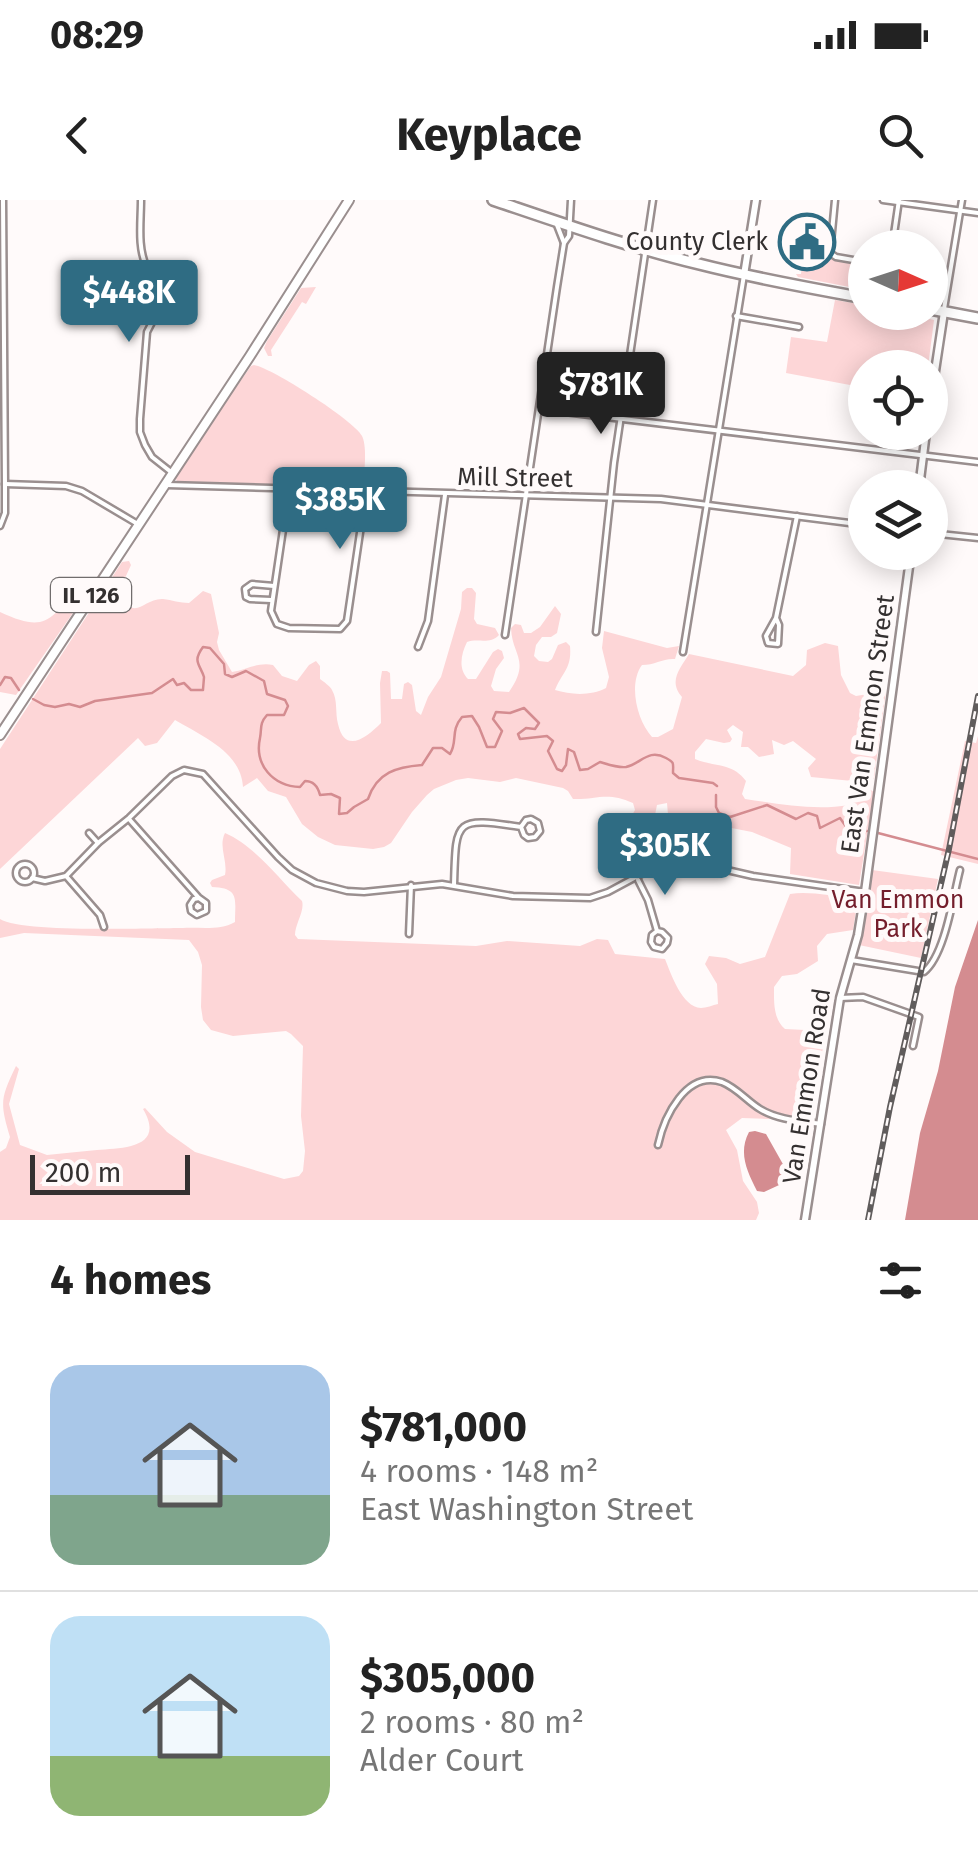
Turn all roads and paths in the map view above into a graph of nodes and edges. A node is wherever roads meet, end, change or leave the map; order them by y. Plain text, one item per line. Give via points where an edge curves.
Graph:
1 (3, 200) edge
2 (141, 200) edge
3 (350, 200) edge
4 (492, 200) edge
5 (571, 200) edge
6 (653, 200) edge
7 (756, 200) edge
8 (835, 200) edge
9 (882, 200) edge
10 (962, 200) edge
11 (899, 201) edge
12 (959, 211) junction
13 (978, 214) edge
14 (555, 221) junction
15 (569, 226) junction
16 (895, 230) edge
17 (564, 244) junction
18 (646, 250) junction
19 (848, 259) edge
20 (744, 275) junction
21 (948, 285) edge
22 (848, 295) edge
23 (948, 313) edge
24 (736, 316) junction
25 (978, 318) edge
26 (798, 327) dead end
27 (3, 329) edge
28 (540, 409) junction
29 (621, 419) junction
30 (720, 432) junction
31 (924, 450) edge
32 (924, 456) junction
33 (978, 462) edge
34 (922, 470) edge
35 (171, 472) junction
36 (6, 484) junction
37 (163, 485) junction
38 (288, 489) junction
39 (366, 492) junction
40 (446, 494) junction
41 (526, 496) junction
42 (610, 497) junction
43 (707, 504) junction
44 (797, 516) junction
45 (848, 522) edge
46 (137, 524) junction
47 (0, 526) edge
48 (948, 534) edge
49 (978, 538) edge
50 (909, 570) edge
51 (274, 586) junction
52 (271, 600) junction
53 (776, 618) junction
54 (596, 632) dead end
55 (505, 635) dead end
56 (418, 647) dead end
57 (683, 652) dead end
58 (0, 734) edge
59 (129, 818) junction
60 (521, 827) dead end
61 (89, 833) dead end
62 (98, 842) junction
63 (960, 870) dead end
64 (66, 876) junction
65 (32, 878) dead end
66 (637, 878) junction
67 (410, 885) junction
68 (454, 886) junction
69 (865, 892) junction
70 (199, 898) dead end
71 (104, 927) dead end
72 (657, 932) dead end
73 (409, 934) dead end
74 (851, 960) junction
75 (840, 998) junction
76 (913, 1046) dead end
77 (821, 1124) junction
78 (658, 1146) dead end
79 (805, 1220) edge

1 - 27 street
2 - 35 street via 141,250 165,297 147,332 140,432 152,457
3 - 35 main road
4 - 14 highway
5 - 15 street
6 - 18 street
7 - 20 street
8 - 19 street via 830,253
9 - 11 street
10 - 12 street
11 - 12 street
11 - 16 street
12 - 13 street
12 - 21 street
14 - 15 highway
14 - 17 street
15 - 17 street
15 - 18 highway
17 - 28 street
18 - 20 highway
18 - 29 street
20 - 22 highway
20 - 24 street
23 - 25 highway
24 - 26 street
24 - 30 street
27 - 36 street
28 - 29 street
28 - 41 street
29 - 30 street
29 - 42 street
30 - 32 street
30 - 43 street
31 - 32 street
32 - 33 street
32 - 34 street
35 - 37 main road
36 - 46 street via 82,491
36 - 47 street
37 - 38 street, Mill Street
37 - 46 main road, IL 126
38 - 39 street, Mill Street
38 - 51 street
39 - 40 street, Mill Street
39 - 52 street via 344,625 281,626
40 - 41 street, Mill Street
40 - 56 street via 428,622
41 - 42 street, Mill Street
41 - 55 street
42 - 43 street, Mill Street
42 - 54 street
43 - 44 street, Mill Street
43 - 57 street
44 - 45 street, Mill Street
44 - 53 street
46 - 58 main road, IL 126
48 - 49 street
50 - 69 street, East Van Emmon Street
51 - 52 street
51 - 52 street via 245,589 250,599
53 - 53 street via 766,636 774,645 780,635
59 - 62 street
59 - 67 street via 172,776 197,771 303,877 347,891
59 - 70 street
60 - 68 street via 480,821 460,830
61 - 62 street
62 - 64 street
63 - 74 street via 932,966 924,972
64 - 65 street
64 - 71 street
66 - 68 street via 590,898
66 - 69 street via 680,860
66 - 72 street
67 - 68 street
67 - 73 street
69 - 74 street, East Van Emmon Street
74 - 75 street, Van Emmon Road
75 - 76 street via 864,997 919,1017
75 - 77 street, Van Emmon Road
77 - 78 street via 774,1116 731,1086 710,1080 684,1092
77 - 79 street, Van Emmon Road

